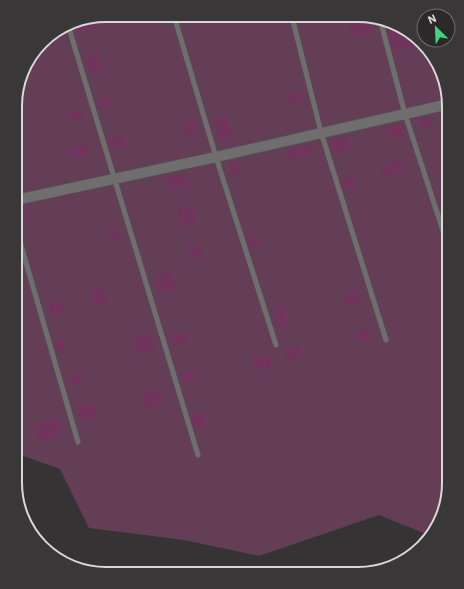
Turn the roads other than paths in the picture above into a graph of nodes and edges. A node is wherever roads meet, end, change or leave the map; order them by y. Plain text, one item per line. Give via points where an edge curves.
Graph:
1 (176, 22) edge
2 (293, 22) edge
3 (382, 25) edge
4 (70, 30) edge
5 (442, 105) edge
6 (405, 114) junction
7 (321, 132) junction
8 (216, 157) junction
9 (114, 179) junction
10 (22, 199) edge
11 (442, 228) edge
12 (22, 249) edge
13 (386, 340) dead end
14 (276, 345) dead end
15 (78, 442) dead end
16 (198, 454) dead end

1 - 8 lane
2 - 7 lane
3 - 6 lane
4 - 9 lane
5 - 6 street
6 - 7 street
6 - 11 lane
7 - 8 street
7 - 13 lane
8 - 9 street
8 - 14 lane
9 - 10 street
9 - 16 lane
12 - 15 lane

